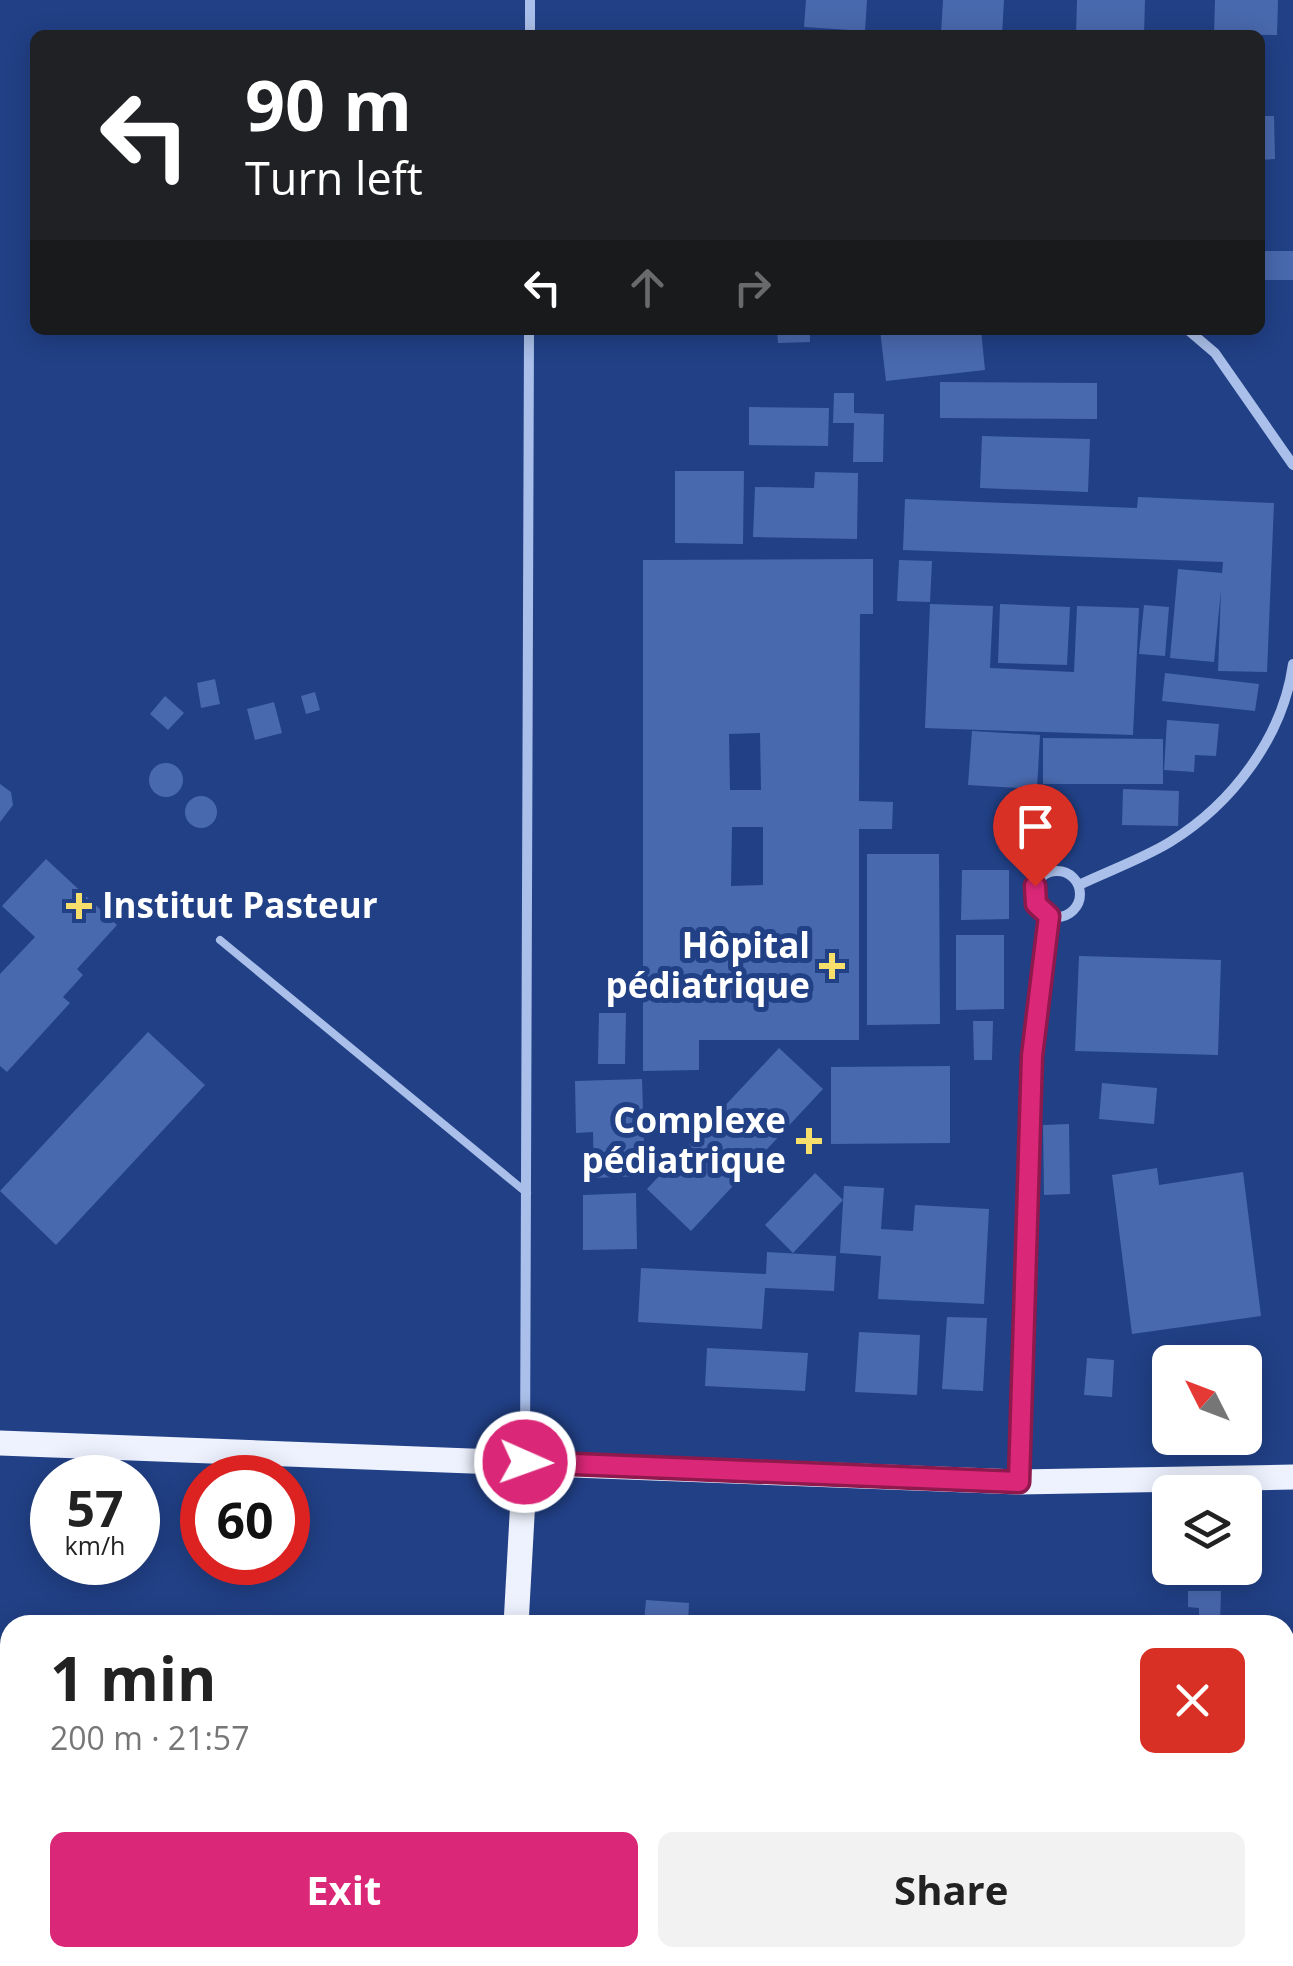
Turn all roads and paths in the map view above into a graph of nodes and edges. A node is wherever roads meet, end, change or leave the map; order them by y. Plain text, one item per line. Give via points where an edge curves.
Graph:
1 (530, 0) edge
2 (530, 30) edge
3 (529, 335) edge
4 (1194, 335) edge
5 (1293, 466) edge
6 (1293, 664) edge
7 (1079, 884) junction
8 (1049, 916) junction
9 (220, 940) dead end
10 (527, 1193) junction
11 (0, 1443) edge
12 (525, 1462) junction
13 (1293, 1477) edge
14 (1019, 1482) junction
15 (517, 1615) edge

1 - 2 street
3 - 10 street
4 - 5 street via 1215,354
6 - 7 street via 1265,746 1228,797 1170,842
7 - 8 street via 1074,910
7 - 8 street via 1066,872 1040,878 1036,904
8 - 14 street via 1032,1056
9 - 10 lane
10 - 12 street
11 - 12 main road
12 - 14 main road
12 - 15 main road
13 - 14 main road

